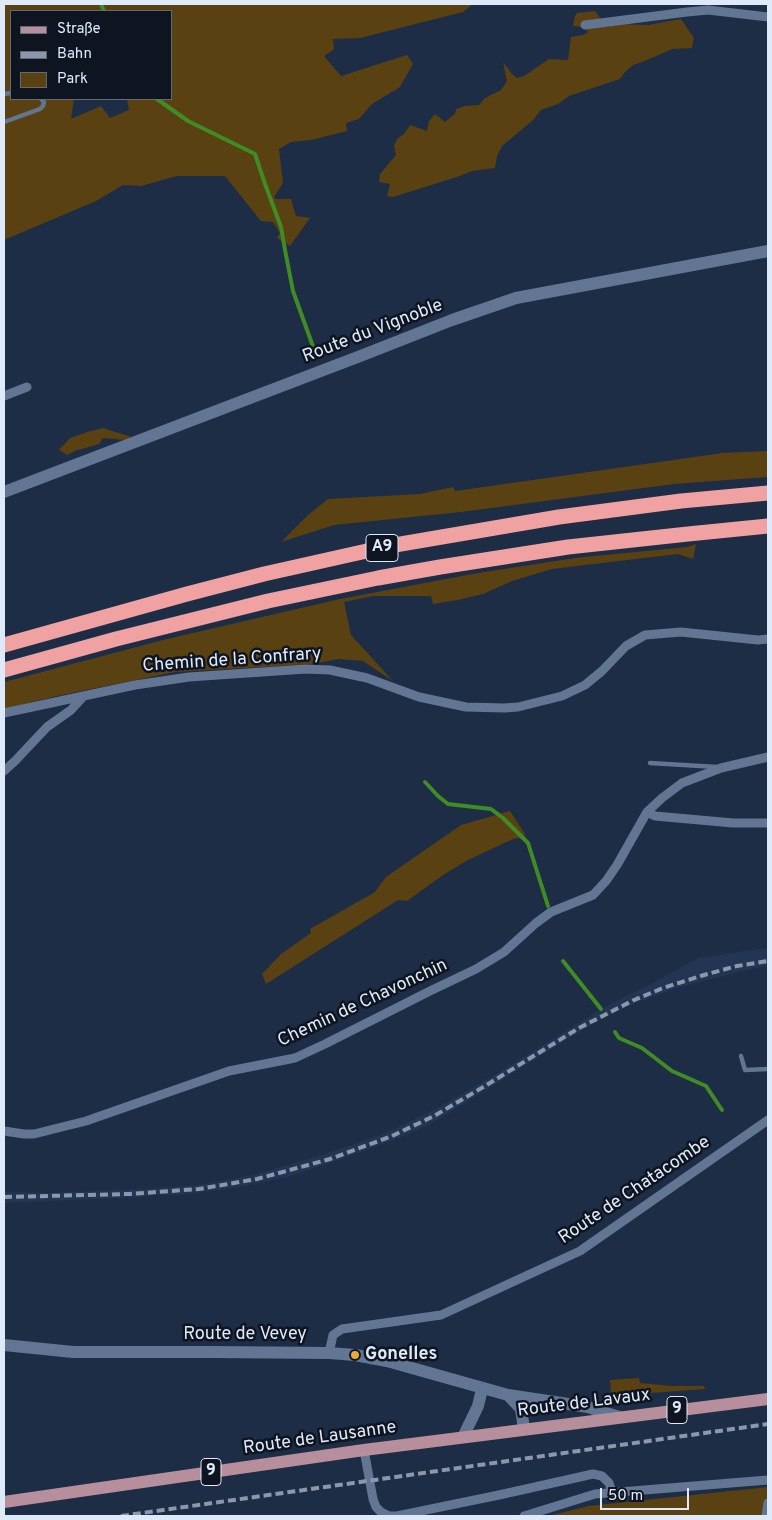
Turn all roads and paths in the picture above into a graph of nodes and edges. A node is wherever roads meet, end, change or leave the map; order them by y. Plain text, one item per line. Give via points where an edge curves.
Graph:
1 (768, 17) edge
2 (585, 25) dead end
3 (42, 100) edge
4 (4, 122) edge
5 (768, 251) edge
6 (27, 387) dead end
7 (4, 396) edge
8 (4, 492) edge
9 (768, 493) edge
10 (768, 526) edge
11 (768, 639) edge
12 (4, 645) edge
13 (4, 670) edge
14 (84, 697) junction
15 (4, 713) edge
16 (768, 757) edge
17 (650, 763) dead end
18 (721, 768) junction
19 (4, 770) edge
20 (647, 812) junction
21 (768, 823) edge
22 (742, 1056) dead end
23 (768, 1068) edge
24 (768, 1120) edge
25 (4, 1131) edge
26 (4, 1345) edge
27 (329, 1353) junction
28 (482, 1389) junction
29 (508, 1395) junction
30 (768, 1399) edge
31 (619, 1417) junction
32 (524, 1429) junction
33 (463, 1437) junction
34 (364, 1450) junction
35 (768, 1480) edge
36 (613, 1494) junction
37 (4, 1502) edge
38 (768, 1503) edge
39 (547, 1512) edge
40 (524, 1516) edge
41 (766, 1516) edge

1 - 2 street via 708,10
3 - 4 lane via 40,109
5 - 8 street, Route du Vignoble via 516,298
6 - 7 street
9 - 12 highway, A9 via 558,517 397,545 206,589
10 - 13 highway, A9 via 568,547 378,578 268,601
11 - 14 street, Chemin de la Confrary via 681,632 645,635 626,646 585,685 562,696 518,707 466,707 419,697 367,678 306,668 135,685
14 - 15 street, Chemin de la Confrary
14 - 19 street via 46,727
16 - 18 street, Chemin de Chavonchin
17 - 18 lane
18 - 20 street, Chemin de Chavonchin via 682,783
20 - 21 street via 654,816 733,824
20 - 25 street, Chemin de Chavonchin via 606,882 593,895 551,912 504,952 476,969 325,1044 294,1058 221,1073 86,1121 34,1134
22 - 23 lane via 745,1070
24 - 27 street, Route de Chatacombe via 580,1251 441,1315 342,1329 333,1336
26 - 27 street, Route de Vevey via 73,1352
27 - 28 street, Route de Vevey via 387,1361
28 - 29 street, Route de Vevey
28 - 33 street via 478,1406
29 - 31 street, Route de Vevey via 588,1407
29 - 32 street via 521,1409
30 - 31 main road, Route de Lavaux / 9
31 - 32 main road, Route de Lavaux / 9
32 - 33 main road, Route de Lavaux / 9
33 - 34 main road, Route de Lausanne / 9
34 - 36 street via 376,1507 389,1516 500,1496 593,1474 610,1483
34 - 37 main road, Route de Lausanne / 9
35 - 36 street
36 - 39 street via 595,1494
38 - 41 street
39 - 40 street

